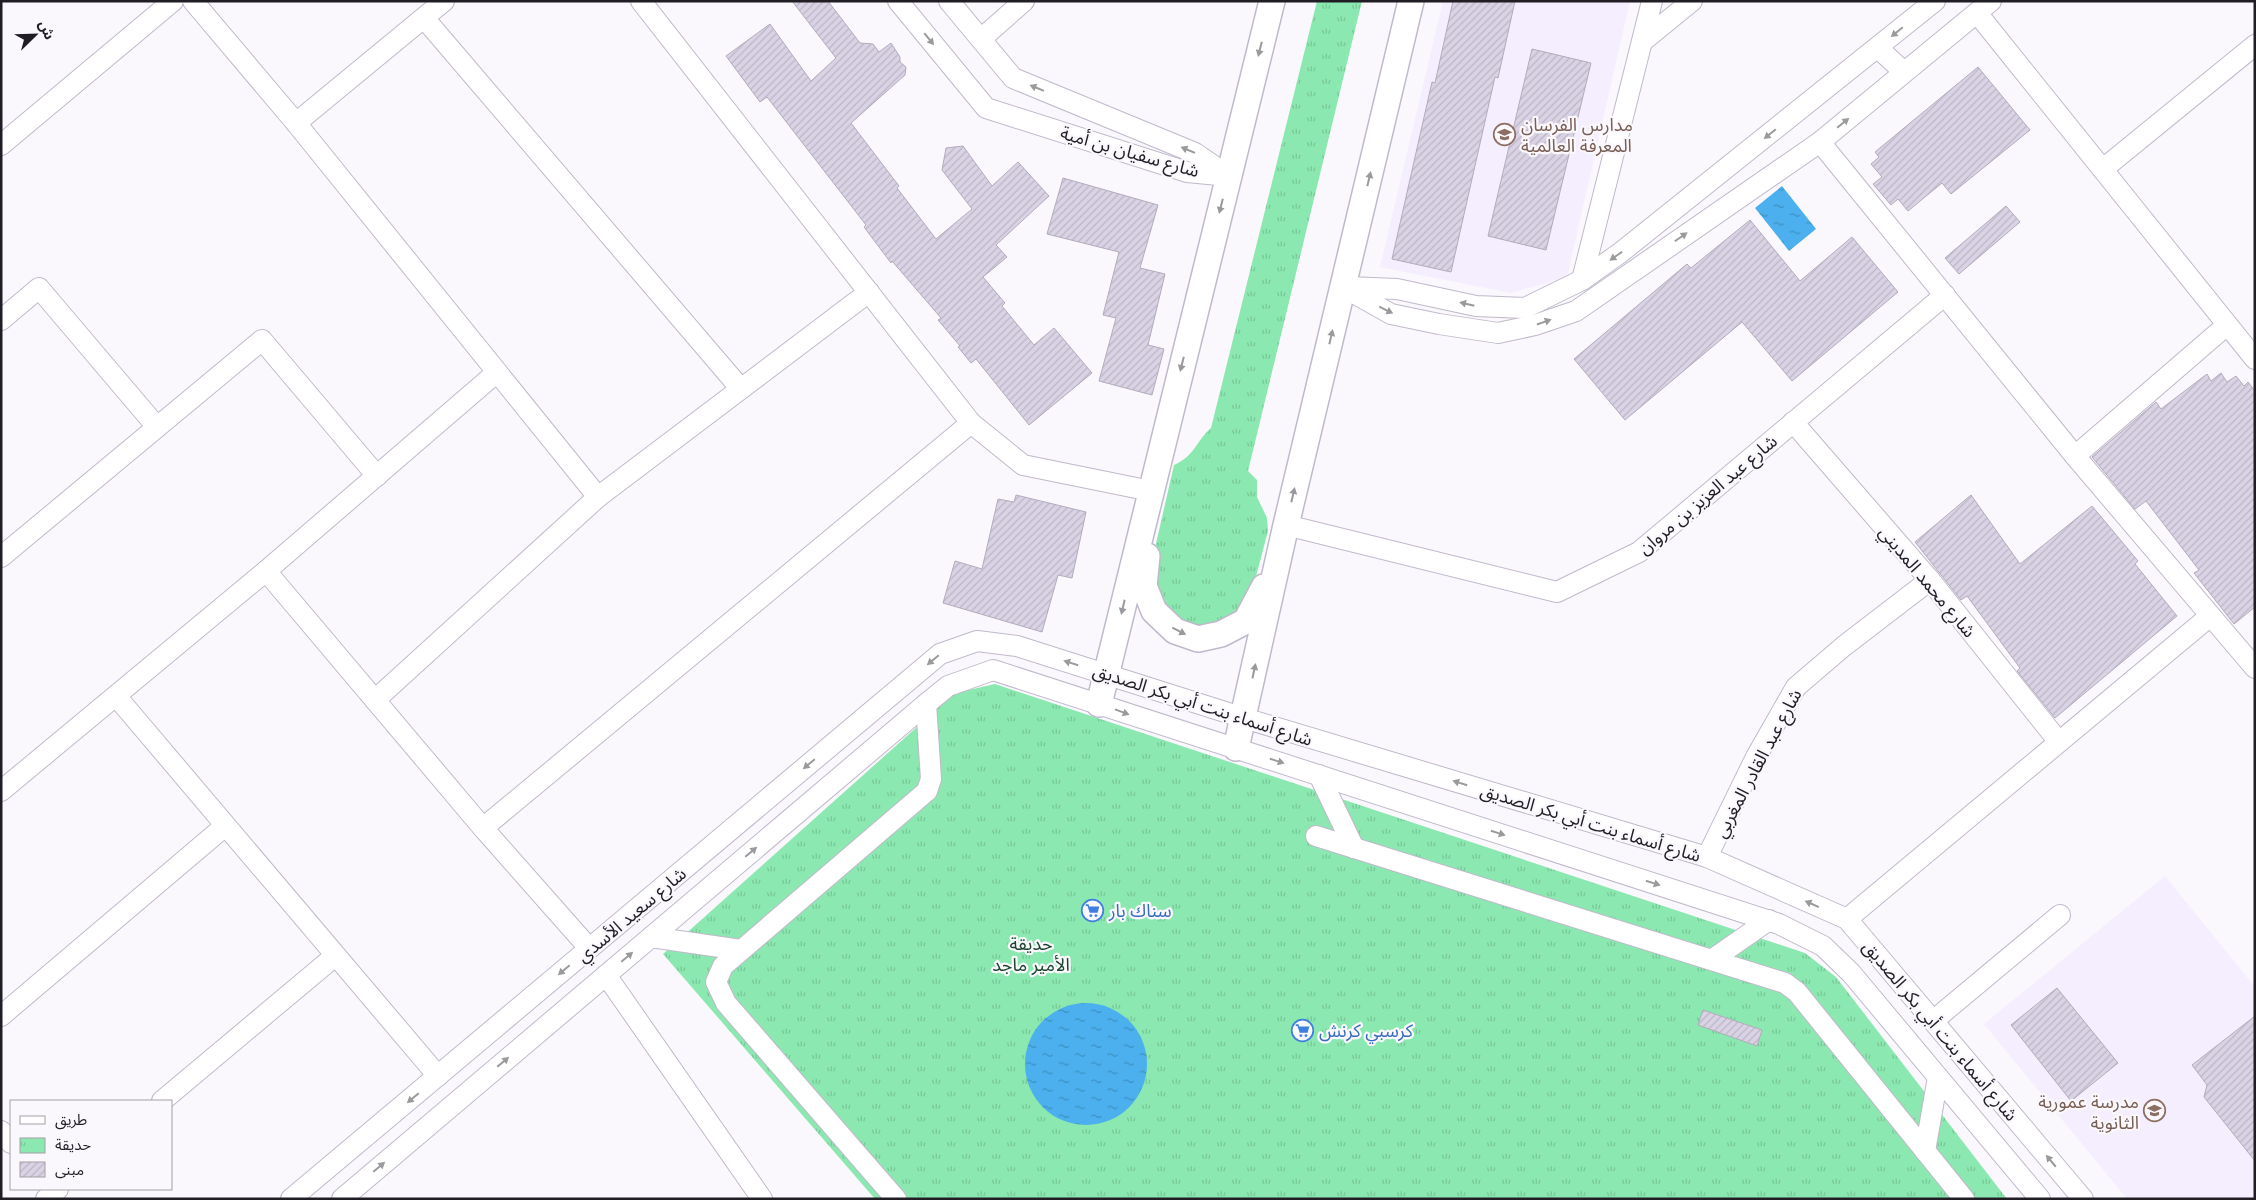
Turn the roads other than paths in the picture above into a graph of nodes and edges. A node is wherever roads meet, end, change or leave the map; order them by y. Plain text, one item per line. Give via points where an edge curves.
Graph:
1 (173, 1) edge
2 (193, 1) edge
3 (444, 1) edge
4 (641, 1) edge
5 (898, 1) edge
6 (950, 1) edge
7 (1024, 1) edge
8 (1272, 1) edge
9 (1411, 1) edge
10 (1652, 1) edge
11 (1692, 1) edge
12 (1935, 1) edge
13 (1984, 7) edge
14 (424, 18) junction
15 (981, 39) junction
16 (1642, 41) junction
17 (2255, 45) edge
18 (1878, 48) junction
19 (1904, 72) junction
20 (296, 123) junction
21 (1820, 142) junction
22 (1, 145) edge
23 (2103, 169) junction
24 (1229, 176) junction
25 (1582, 280) junction
26 (1343, 287) junction
27 (869, 292) junction
28 (1945, 295) junction
29 (1, 320) edge
30 (2227, 325) junction
31 (2255, 359) edge
32 (496, 373) junction
33 (741, 389) junction
34 (1793, 422) junction
35 (971, 423) junction
36 (158, 427) junction
37 (2075, 456) junction
38 (377, 476) junction
39 (1151, 491) junction
40 (598, 497) junction
41 (1286, 525) junction
42 (1, 557) edge
43 (266, 571) junction
44 (1930, 580) junction
45 (2209, 617) junction
46 (977, 640) joint
47 (2255, 668) edge
48 (993, 670) joint
49 (1108, 674) junction
50 (116, 696) junction
51 (375, 700) junction
52 (926, 704) junction
53 (1099, 704) junction
54 (1244, 718) junction
55 (2059, 742) junction
56 (1236, 748) junction
57 (1319, 775) junction
58 (1, 792) edge
59 (225, 826) junction
60 (482, 828) junction
61 (1316, 836) dead end
62 (1354, 848) junction
63 (1707, 857) junction
64 (2060, 915) dead end
65 (1847, 919) junction
66 (1769, 920) junction
67 (651, 937) junction
68 (590, 948) junction
69 (741, 950) junction
70 (335, 956) junction
71 (1713, 959) junction
72 (606, 975) junction
73 (1, 1016) edge
74 (1933, 1021) junction
75 (438, 1076) junction
76 (1938, 1077) junction
77 (163, 1100) edge
78 (1, 1131) edge
79 (10, 1142) edge
80 (1925, 1151) junction
81 (291, 1199) edge
82 (342, 1199) edge
83 (762, 1199) edge
84 (896, 1199) edge
85 (1964, 1199) edge
86 (2040, 1199) edge
87 (2083, 1199) edge

1 - 22 street
2 - 20 street
3 - 14 street
4 - 27 street
5 -> 24 street, شارع سفيان بن أمية via 986,108 1186,172
6 - 15 street, شارع سفيان بن أمية
7 - 15 street
8 -> 24 main road
26 -> 9 main road
10 - 16 street
11 - 16 street
12 -> 18 street
13 - 19 street
13 - 23 street
14 - 20 street
14 - 33 street
24 -> 15 street, شارع سفيان بن أمية via 1195,153 1013,78
16 - 25 street
17 - 23 street
18 - 19 street
18 -> 25 street
21 -> 19 street
20 - 32 street
26 -> 21 street via 1391,314 1438,324 1498,333 1535,325 1576,311
21 - 28 street
23 - 30 street
24 -> 39 main road
25 -> 26 street via 1525,308 1476,306 1397,289
41 -> 26 main road
27 - 33 street
27 - 35 street
28 - 34 street, شارع عبد العزيز بن مروان
28 - 37 street
29 - 36 street via 39,288
30 - 31 street
30 - 37 street
32 - 38 street
32 - 40 street
33 - 40 street
34 - 41 street, شارع عبد العزيز بن مروان via 1639,552 1557,592
34 - 44 street, شارع محمد المديني
35 - 39 street via 1023,465
35 - 60 street
36 - 38 street via 262,340
36 - 42 street
37 - 45 street
38 - 43 street
39 -> 41 main road via 1144,586 1154,610 1175,631 1198,639 1221,634 1246,621 1260,597
39 -> 49 main road
40 - 51 street
54 -> 41 main road
43 - 50 street
43 - 51 street
44 - 55 street, شارع محمد المديني
44 - 63 street, شارع عبد القادر المغربي via 1796,687 1756,757
45 - 47 street
45 - 55 street
49 -> 46 street, شارع أسماء بنت أبي بكر الصديق via 1018,646
46 -> 68 street, شارع سعيد الأسدي via 940,654
48 - 52 street, شارع سعيد الأسدي via 948,686
48 - 53 street, شارع أسماء بنت أبي بكر الصديق
49 - 53 main road
49 - 54 street, شارع أسماء بنت أبي بكر الصديق
50 - 58 street
50 - 59 street
51 - 60 street
67 -> 52 street, شارع سعيد الأسدي
52 - 69 street via 931,779 927,790
53 -> 56 street, شارع أسماء بنت أبي بكر الصديق
54 - 56 main road
63 -> 54 street, شارع أسماء بنت أبي بكر الصديق
55 - 65 street
56 -> 57 street, شارع أسماء بنت أبي بكر الصديق
57 - 62 street
57 -> 66 street, شارع أسماء بنت أبي بكر الصديق
59 - 70 street
59 - 73 street
60 - 68 street
61 - 62 street
62 - 71 street
65 -> 63 street, شارع أسماء بنت أبي بكر الصديق
64 - 74 street
65 - 74 street, شارع أسماء بنت أبي بكر الصديق
66 - 71 street
66 - 76 street, شارع أسماء بنت أبي بكر الصديق via 1823,946 1851,973
67 - 69 street
72 -> 67 street, شارع سعيد الأسدي
68 -> 75 street, شارع سعيد الأسدي
69 - 84 street via 723,966 716,982 726,1002
70 - 75 street
70 - 77 street
71 - 80 street via 1786,982
82 -> 72 street, شارع سعيد الأسدي
72 - 83 street
87 -> 74 street, شارع أسماء بنت أبي بكر الصديق
75 -> 81 street, شارع سعيد الأسدي
76 - 80 street
76 - 86 street, شارع أسماء بنت أبي بكر الصديق
78 - 79 street
80 - 85 street

